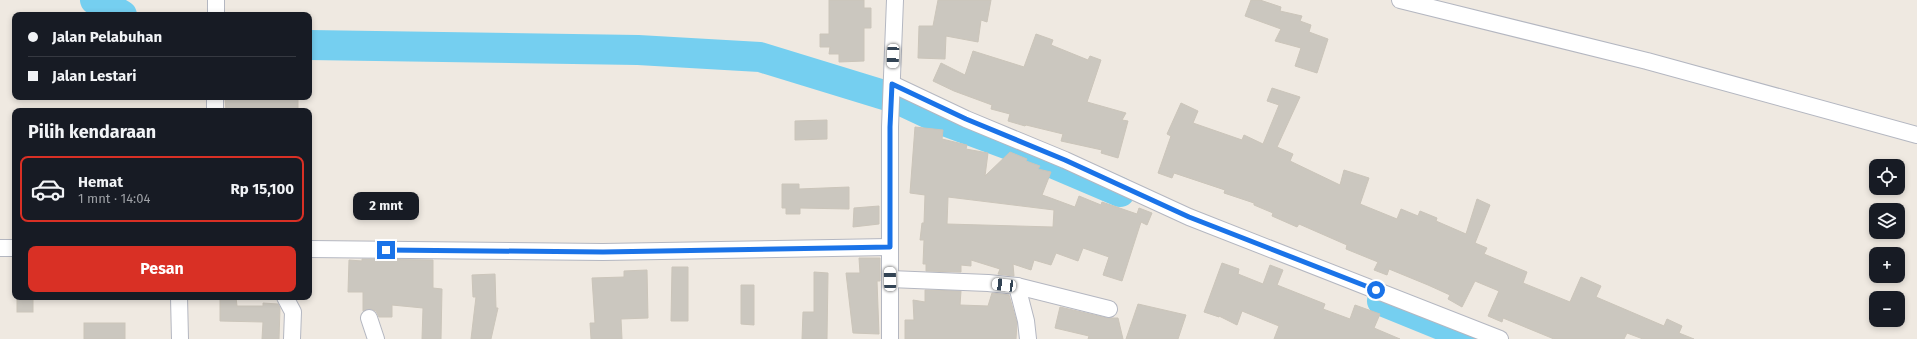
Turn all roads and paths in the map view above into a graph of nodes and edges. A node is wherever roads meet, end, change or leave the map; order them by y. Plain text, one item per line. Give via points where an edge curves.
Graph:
1 (216, 0) edge
2 (895, 0) edge
3 (1400, 0) edge
4 (216, 12) edge
5 (892, 89) junction
6 (1917, 135) edge
7 (890, 247) junction
8 (0, 248) edge
9 (12, 248) edge
10 (312, 249) edge
11 (890, 279) junction
12 (1017, 286) junction
13 (179, 300) edge
14 (287, 300) edge
15 (1109, 309) dead end
16 (369, 318) dead end
17 (180, 339) edge
18 (292, 339) edge
19 (376, 339) edge
20 (890, 339) edge
21 (1028, 339) edge
22 (1500, 339) edge

1 - 4 street
2 - 5 street
3 - 6 street via 1647,61
5 - 7 street
5 - 22 street via 1065,160 1189,217
7 - 10 street via 603,252
7 - 11 street
8 - 9 street
11 - 12 street
11 - 20 street
12 - 15 street
12 - 21 street
13 - 17 street
14 - 18 street via 293,312
16 - 19 street

